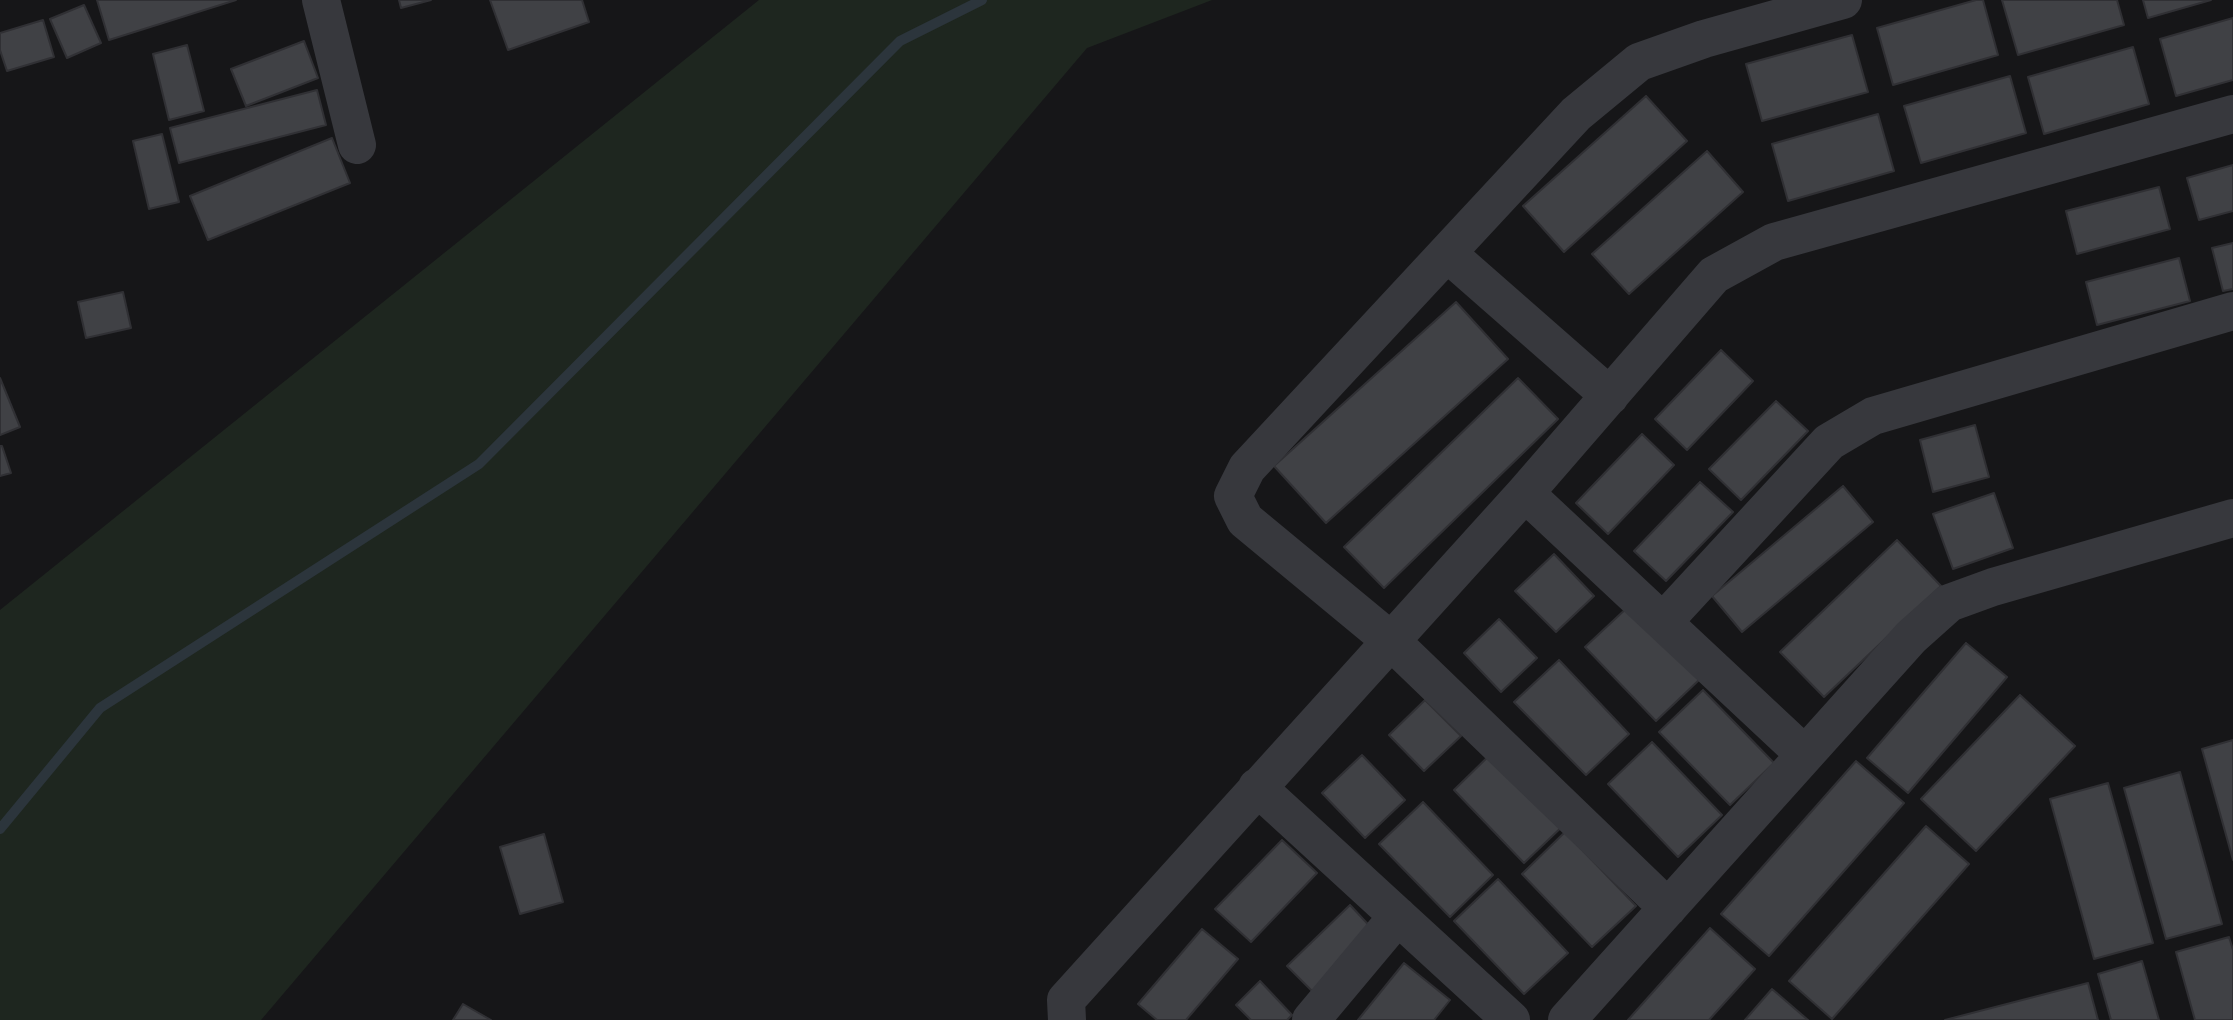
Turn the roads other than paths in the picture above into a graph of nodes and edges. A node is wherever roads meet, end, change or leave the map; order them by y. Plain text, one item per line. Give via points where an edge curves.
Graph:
1 (321, 0) edge
2 (1843, 0) edge
3 (2233, 114) edge
4 (357, 145) dead end
5 (1447, 253) junction
6 (2233, 311) edge
7 (1610, 396) junction
8 (1525, 493) junction
9 (2233, 518) edge
10 (1663, 622) junction
11 (1390, 640) junction
12 (1805, 755) junction
13 (1257, 787) junction
14 (1668, 908) junction
15 (1398, 916) junction
16 (1067, 1020) edge
17 (1311, 1020) edge
18 (1511, 1020) edge
19 (1567, 1020) edge

1 - 4 street
2 - 5 street via 1639,62 1576,114
3 - 7 street via 1774,242 1714,275
5 - 7 street
5 - 11 street via 1247,468 1233,496 1245,520
6 - 10 street via 1873,416 1829,442
7 - 8 street
8 - 10 street
8 - 11 street
9 - 12 street via 1949,603 1911,637
10 - 12 street
11 - 13 street
11 - 14 street
12 - 14 street
13 - 15 street
13 - 16 street via 1066,1000
14 - 19 street
15 - 17 street
15 - 18 street

